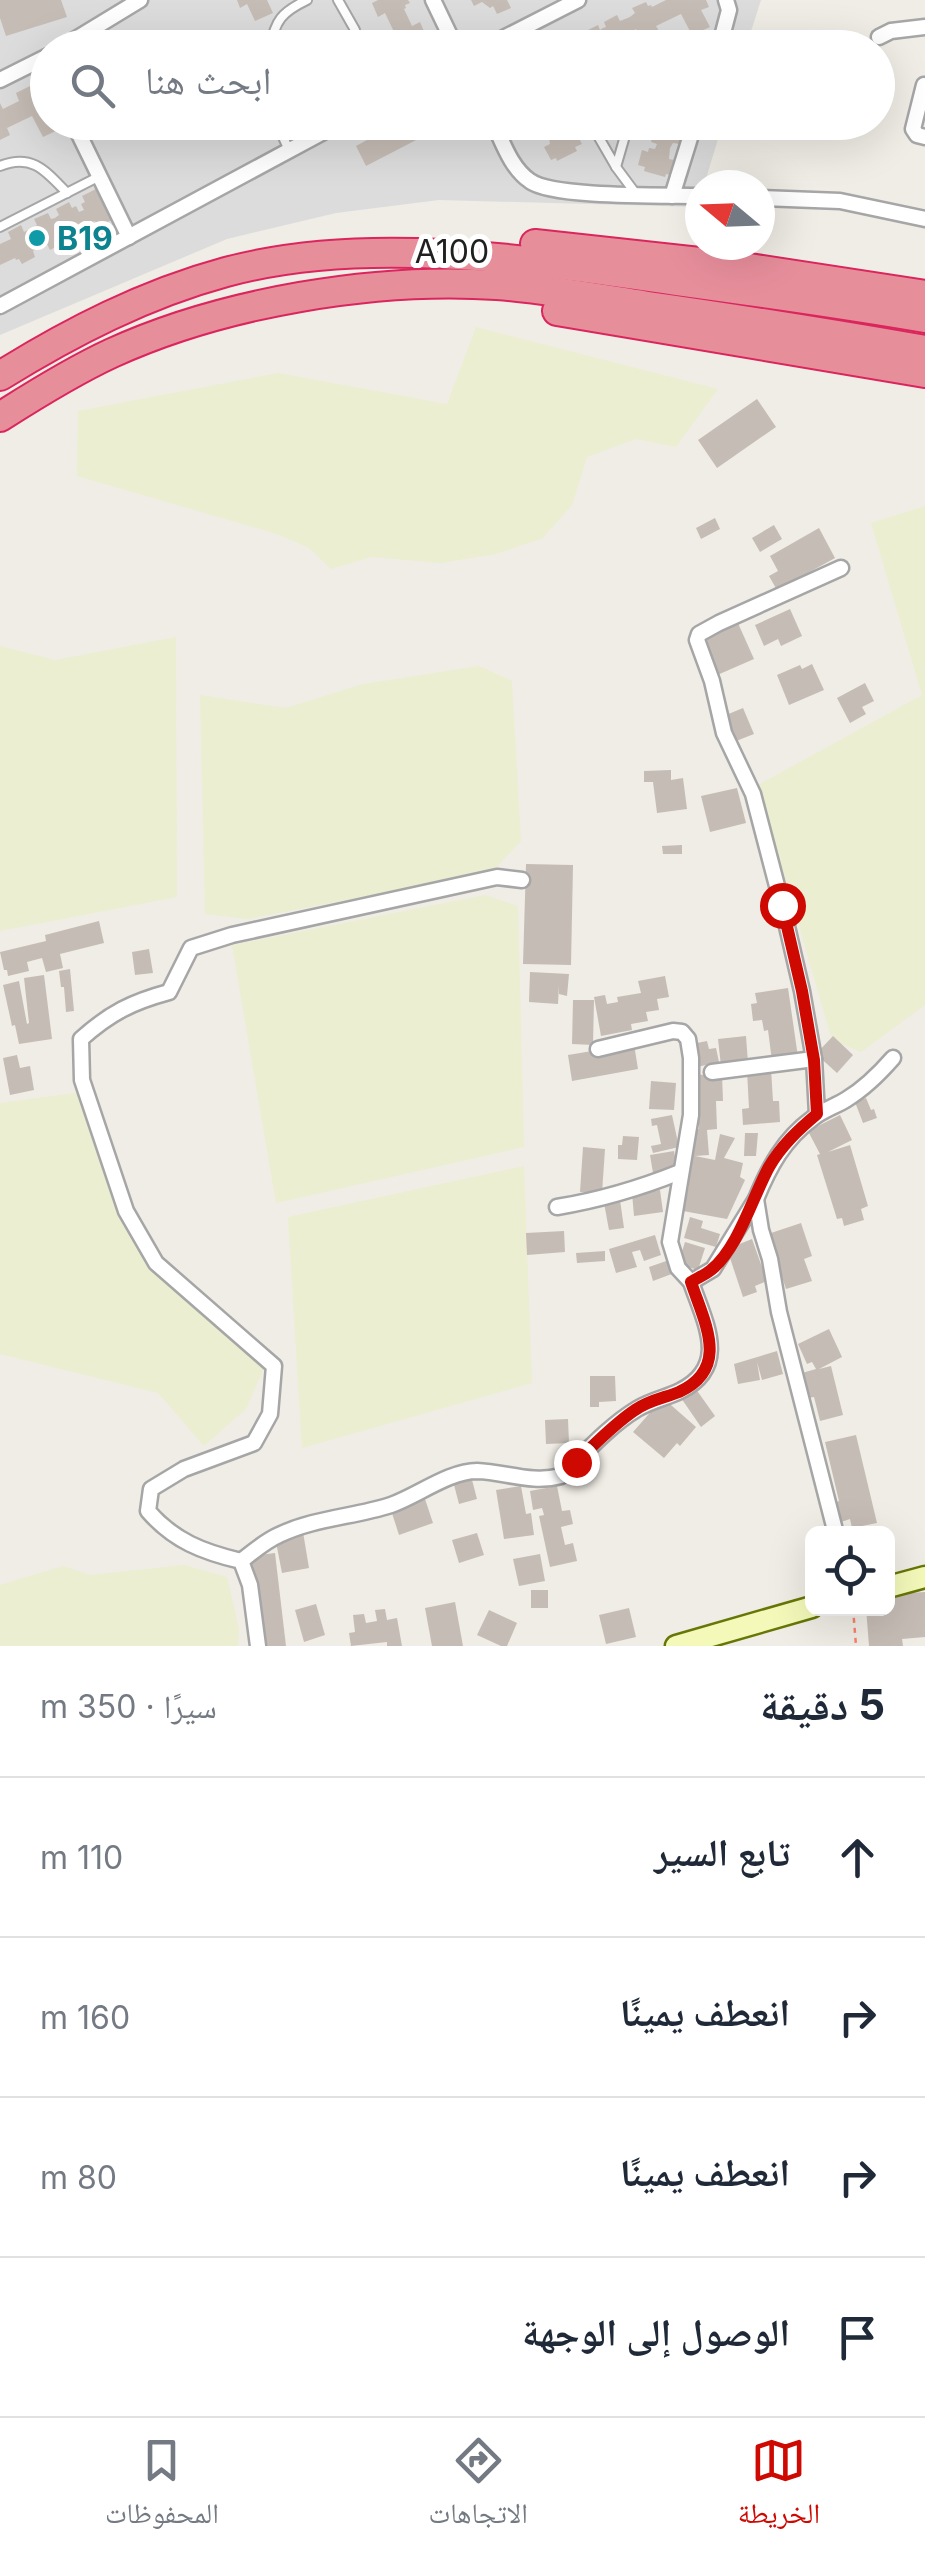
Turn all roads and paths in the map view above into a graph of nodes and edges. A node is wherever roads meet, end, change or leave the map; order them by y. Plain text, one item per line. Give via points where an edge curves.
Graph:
1 (140, 0) edge
2 (307, 0) edge
3 (338, 0) edge
4 (434, 0) edge
5 (578, 0) edge
6 (726, 0) edge
7 (925, 27) edge
8 (91, 30) edge
9 (273, 30) edge
10 (355, 30) edge
11 (448, 30) edge
12 (519, 30) edge
13 (724, 30) edge
14 (895, 31) edge
15 (30, 65) edge
16 (0, 80) edge
17 (924, 85) edge
18 (925, 138) edge
19 (81, 140) edge
20 (285, 140) edge
21 (310, 140) edge
22 (502, 140) edge
23 (600, 140) edge
24 (624, 140) edge
25 (689, 140) edge
26 (290, 151) junction
27 (0, 166) edge
28 (616, 167) junction
29 (99, 176) junction
30 (68, 192) junction
31 (636, 194) junction
32 (672, 196) junction
33 (685, 196) edge
34 (775, 199) edge
35 (925, 220) edge
36 (0, 228) edge
37 (130, 237) junction
38 (288, 260) junction
39 (341, 290) junction
40 (925, 294) edge
41 (0, 306) edge
42 (925, 318) edge
43 (925, 350) edge
44 (925, 374) edge
45 (0, 376) edge
46 (0, 417) edge
47 (841, 568) dead end
48 (522, 880) dead end
49 (598, 1049) dead end
50 (894, 1058) dead end
51 (814, 1060) junction
52 (712, 1072) dead end
53 (817, 1114) junction
54 (680, 1172) junction
55 (756, 1199) junction
56 (557, 1207) dead end
57 (691, 1282) junction
58 (834, 1526) edge
59 (241, 1561) junction
60 (925, 1577) edge
61 (895, 1585) edge
62 (805, 1610) edge
63 (854, 1616) edge
64 (258, 1646) edge
65 (676, 1646) edge
66 (856, 1646) edge

1 - 8 street
2 - 9 lane via 289,9
3 - 10 lane
4 - 11 street
5 - 12 street
6 - 13 street
7 - 14 street
15 - 16 street
17 - 18 street via 913,129
19 - 29 street
20 - 26 lane
21 - 26 street
22 - 31 street via 533,184
23 - 28 lane
24 - 28 lane
25 - 32 street
26 - 37 street
27 - 30 lane via 28,161
28 - 31 lane
29 - 30 lane
29 - 37 street
30 - 36 lane
31 - 32 street
32 - 33 street
34 - 35 street via 840,201
37 - 41 street
38 - 40 highway via 400,243 516,242
38 - 42 highway, A100 / A100 via 394,254 512,259
38 - 45 highway, A100 / A100 via 228,271 104,316
39 - 43 highway, A100 / A100 via 497,285
39 - 44 highway via 570,313
39 - 46 highway, A100 / A100 via 207,318 113,352
47 - 51 street via 718,623 696,640 724,733 753,794
48 - 59 street via 497,876 191,948 169,992 106,1017 81,1038 82,1080 126,1211 156,1263 274,1366 270,1414 254,1443 150,1489 148,1512 164,1529 207,1553
49 - 54 street via 673,1031 688,1038 691,1115
50 - 53 street via 875,1080
51 - 52 street
51 - 53 street
53 - 55 street via 785,1144
54 - 56 street
54 - 57 street via 670,1242 678,1268
55 - 57 street via 724,1255
55 - 58 street
57 - 59 street via 710,1338 702,1374 635,1410 561,1476 456,1474 387,1506 276,1536
59 - 64 street
60 - 61 street
62 - 65 street
63 - 66 path

